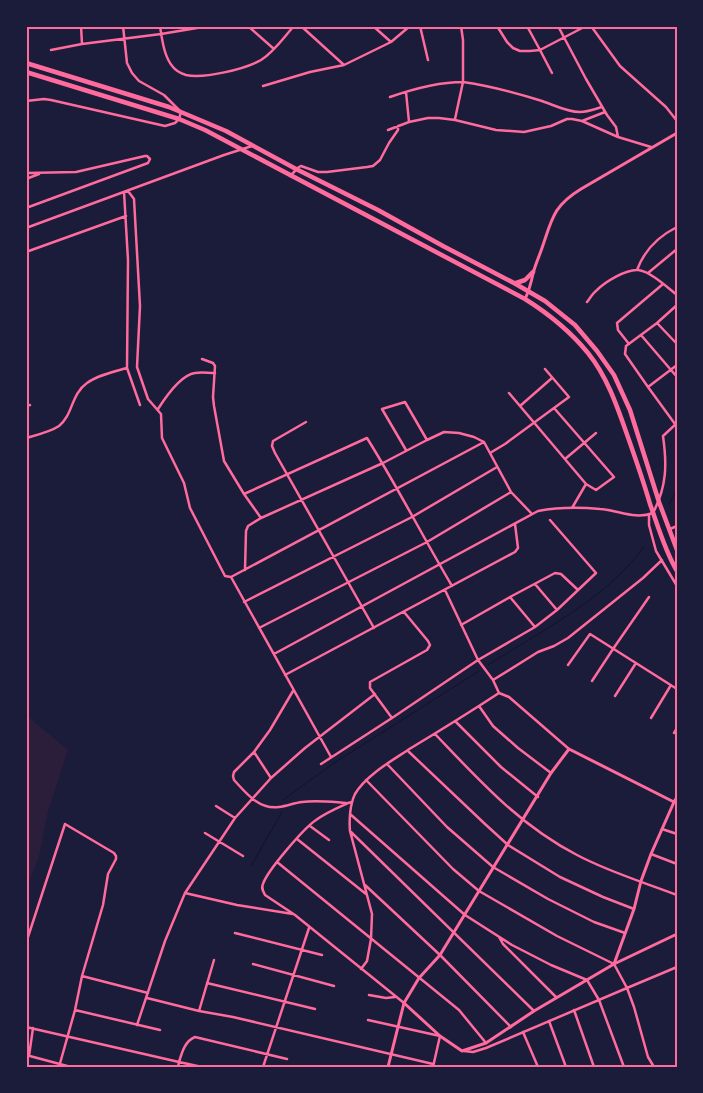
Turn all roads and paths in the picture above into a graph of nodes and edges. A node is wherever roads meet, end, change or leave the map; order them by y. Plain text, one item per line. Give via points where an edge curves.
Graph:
1 (81, 26) edge
2 (123, 26) edge
3 (160, 26) edge
4 (209, 26) edge
5 (248, 26) edge
6 (294, 26) edge
7 (302, 26) edge
8 (373, 26) edge
9 (410, 26) edge
10 (420, 26) edge
11 (460, 26) edge
12 (497, 26) edge
13 (526, 26) edge
14 (558, 26) edge
15 (586, 26) edge
16 (591, 26) edge
17 (161, 34) junction
18 (563, 38) junction
19 (124, 39) junction
20 (391, 42) junction
21 (82, 44) junction
22 (274, 49) junction
23 (51, 50) dead end
24 (540, 50) junction
25 (428, 60) dead end
26 (26, 63) edge
27 (344, 65) junction
28 (26, 72) edge
29 (552, 74) dead end
30 (463, 82) junction
31 (263, 86) dead end
32 (406, 91) junction
33 (390, 97) dead end
34 (26, 101) edge
35 (602, 107) junction
36 (181, 112) junction
37 (605, 112) junction
38 (179, 119) junction
39 (455, 120) junction
40 (582, 121) junction
41 (677, 121) edge
42 (409, 122) junction
43 (398, 126) junction
44 (388, 130) dead end
45 (677, 133) edge
46 (618, 137) junction
47 (252, 146) junction
48 (651, 147) junction
49 (242, 148) junction
50 (296, 169) junction
51 (26, 173) edge
52 (42, 173) junction
53 (290, 176) junction
54 (26, 179) edge
55 (126, 192) junction
56 (26, 208) edge
57 (126, 216) junction
58 (677, 227) edge
59 (26, 228) edge
60 (677, 249) edge
61 (26, 252) edge
62 (637, 270) junction
63 (533, 272) junction
64 (648, 273) junction
65 (514, 283) junction
66 (663, 284) junction
67 (529, 291) junction
68 (677, 295) edge
69 (525, 299) junction
70 (587, 302) dead end
71 (677, 305) edge
72 (673, 308) junction
73 (677, 312) edge
74 (657, 323) junction
75 (641, 335) junction
76 (629, 344) junction
77 (677, 344) edge
78 (202, 359) dead end
79 (677, 365) edge
80 (127, 368) junction
81 (545, 369) dead end
82 (671, 370) junction
83 (215, 373) junction
84 (677, 377) edge
85 (552, 378) junction
86 (648, 387) junction
87 (509, 393) dead end
88 (30, 404) dead end
89 (140, 405) dead end
90 (26, 406) edge
91 (520, 406) junction
92 (554, 408) junction
93 (158, 409) junction
94 (306, 422) dead end
95 (535, 422) junction
96 (676, 423) edge
97 (596, 433) dead end
98 (26, 438) edge
99 (427, 440) junction
100 (484, 442) junction
101 (584, 443) junction
102 (406, 450) junction
103 (490, 453) junction
104 (565, 459) junction
105 (383, 464) junction
106 (497, 467) junction
107 (286, 474) junction
108 (586, 484) junction
109 (398, 489) junction
110 (510, 492) junction
111 (244, 494) junction
112 (301, 500) junction
113 (659, 502) junction
114 (572, 508) junction
115 (532, 514) junction
116 (651, 514) junction
117 (412, 517) junction
118 (261, 518) junction
119 (550, 520) dead end
120 (515, 524) junction
121 (677, 526) edge
122 (670, 529) junction
123 (319, 531) junction
124 (427, 542) junction
125 (677, 550) edge
126 (333, 557) junction
127 (662, 560) junction
128 (439, 564) junction
129 (245, 570) junction
130 (677, 571) edge
131 (231, 577) junction
132 (348, 583) junction
133 (535, 584) junction
134 (452, 586) junction
135 (677, 586) edge
136 (445, 590) junction
137 (578, 590) junction
138 (510, 597) junction
139 (649, 597) dead end
140 (244, 602) junction
141 (362, 606) junction
142 (557, 610) junction
143 (404, 612) junction
144 (461, 625) junction
145 (535, 627) junction
146 (259, 628) junction
147 (374, 628) junction
148 (613, 649) junction
149 (273, 654) junction
150 (478, 660) junction
151 (636, 663) junction
152 (568, 665) dead end
153 (285, 675) junction
154 (493, 680) junction
155 (592, 681) dead end
156 (671, 685) junction
157 (677, 689) edge
158 (294, 690) junction
159 (499, 693) junction
160 (375, 694) junction
161 (615, 696) dead end
162 (479, 706) junction
163 (392, 718) junction
164 (651, 718) dead end
165 (454, 720) junction
166 (677, 728) edge
167 (674, 732) dead end
168 (434, 734) junction
169 (320, 737) junction
170 (569, 749) junction
171 (408, 751) junction
172 (254, 752) junction
173 (332, 757) junction
174 (321, 764) dead end
175 (387, 764) junction
176 (551, 773) junction
177 (271, 778) junction
178 (366, 780) junction
179 (538, 796) junction
180 (677, 797) edge
181 (252, 799) junction
182 (352, 802) junction
183 (675, 802) edge
184 (348, 803) junction
185 (216, 806) dead end
186 (350, 814) junction
187 (235, 818) junction
188 (523, 820) junction
189 (310, 826) junction
190 (662, 828) junction
191 (350, 831) junction
192 (205, 833) dead end
193 (677, 834) edge
194 (297, 839) junction
195 (329, 840) dead end
196 (220, 841) junction
197 (508, 844) junction
198 (651, 854) junction
199 (243, 856) dead end
200 (277, 862) junction
201 (677, 864) edge
202 (493, 867) junction
203 (642, 881) junction
204 (364, 884) junction
205 (479, 892) junction
206 (185, 893) junction
207 (366, 894) junction
208 (677, 895) edge
209 (634, 909) junction
210 (295, 915) junction
211 (465, 915) junction
212 (310, 928) junction
213 (235, 933) dead end
214 (454, 933) junction
215 (625, 933) junction
216 (677, 934) edge
217 (498, 937) junction
218 (371, 939) junction
219 (26, 943) edge
220 (302, 950) junction
221 (322, 955) dead end
222 (440, 955) junction
223 (214, 960) dead end
224 (253, 964) dead end
225 (614, 964) junction
226 (677, 967) edge
227 (361, 969) junction
228 (294, 975) junction
229 (82, 976) junction
230 (419, 978) junction
231 (587, 980) junction
232 (207, 983) junction
233 (334, 986) dead end
234 (627, 988) junction
235 (148, 993) junction
236 (369, 994) dead end
237 (396, 997) junction
238 (556, 997) junction
239 (147, 998) junction
240 (599, 1000) junction
241 (285, 1001) junction
242 (404, 1003) junction
243 (315, 1009) dead end
244 (76, 1010) junction
245 (574, 1010) junction
246 (199, 1011) junction
247 (534, 1011) junction
248 (368, 1020) dead end
249 (549, 1021) junction
250 (138, 1025) junction
251 (398, 1026) junction
252 (26, 1027) edge
253 (511, 1027) junction
254 (33, 1028) junction
255 (276, 1028) junction
256 (160, 1030) dead end
257 (523, 1032) junction
258 (69, 1036) junction
259 (440, 1036) junction
260 (486, 1043) junction
261 (462, 1051) junction
262 (267, 1054) junction
263 (391, 1054) junction
264 (27, 1055) edge
265 (287, 1059) dead end
266 (179, 1062) junction
267 (60, 1066) edge
268 (433, 1066) edge
269 (71, 1067) edge
270 (178, 1067) edge
271 (202, 1067) edge
272 (263, 1067) edge
273 (388, 1067) edge
274 (538, 1067) edge
275 (566, 1067) edge
276 (594, 1067) edge
277 (624, 1067) edge
278 (654, 1067) edge

1 - 21 street
2 - 19 street
3 - 17 street
4 - 17 street
5 - 22 street
6 - 22 street
7 - 27 street
8 - 20 street
9 - 20 street
10 - 25 street
11 - 30 street
12 - 24 street via 513,48 530,52
13 - 24 street
14 - 18 street
15 - 18 street
16 - 41 street via 620,66
17 - 19 street
17 - 22 street via 171,66 186,75 234,70 261,60
18 - 24 street
18 - 35 street
19 - 21 street
19 - 36 street via 132,73
20 - 27 street
21 - 23 street
24 - 29 street
26 - 36 highway
27 - 31 street
28 - 38 highway
30 - 32 street
30 - 35 street via 578,112
30 - 39 street
32 - 33 street
32 - 42 street
34 - 38 street via 51,100 165,126
35 - 37 street
36 - 38 street
36 - 47 highway
37 - 40 street
37 - 46 street via 616,127
38 - 49 highway
39 - 40 street via 496,130 524,132 568,119
39 - 42 street via 428,118
40 - 46 street
42 - 43 street
43 - 44 street
43 - 50 street via 382,158 373,166 328,172 301,166
45 - 48 street
46 - 48 street
47 - 49 street
47 - 50 highway
48 - 63 street via 564,201 554,215
49 - 53 highway
49 - 55 street
50 - 53 street
50 - 65 highway
51 - 52 street
52 - 54 street
52 - 56 street via 76,172 145,156 150,159 148,163
53 - 69 highway
55 - 57 street
55 - 59 street
55 - 93 street via 134,199 140,306 137,367 148,399
57 - 61 street
57 - 80 street
58 - 62 street via 666,232 650,247
60 - 64 street
62 - 64 street
62 - 70 street via 609,281
63 - 65 highway via 525,280
63 - 67 street
64 - 66 street
65 - 67 highway
66 - 68 street
66 - 76 street via 618,323 618,330
67 - 69 street
67 - 113 highway via 575,325 614,375 630,410
69 - 116 highway via 567,330 604,378 619,411
71 - 72 street
72 - 73 street
72 - 74 street
74 - 75 street
74 - 77 street
75 - 76 street
75 - 82 street
76 - 86 street via 625,354
78 - 83 street via 214,364
79 - 82 street
80 - 89 street
80 - 98 street via 86,384 76,394 61,425
81 - 85 street
82 - 84 street
82 - 86 street
83 - 93 street via 189,375 169,392
83 - 111 street via 213,397 221,450 229,471
85 - 91 street
85 - 92 street via 569,397
86 - 96 street
87 - 91 street
88 - 90 street
91 - 95 street
92 - 95 street
92 - 101 street
93 - 131 street via 162,438 184,483 190,508 225,576
94 - 107 street via 272,442 274,454
95 - 103 street
95 - 104 street
96 - 113 street via 663,436 665,478
97 - 101 street
99 - 100 street via 444,432 459,433
99 - 102 street
99 - 102 street via 405,402 382,409
100 - 103 street
100 - 109 street
101 - 104 street
101 - 108 street via 614,477 596,490
102 - 105 street
103 - 106 street
104 - 108 street
105 - 107 street via 367,438
105 - 109 street
105 - 112 street
106 - 110 street
106 - 117 street
107 - 111 street
107 - 112 street
108 - 114 street
109 - 117 street
109 - 123 street
110 - 115 street
110 - 124 street
111 - 118 street
112 - 118 street
112 - 123 street
113 - 116 street
113 - 122 highway
114 - 115 street
114 - 116 street via 641,516
115 - 120 street
116 - 127 street via 649,526
116 - 130 highway
117 - 124 street
117 - 126 street
118 - 129 street via 246,531
119 - 137 street via 596,573
120 - 128 street
120 - 134 street via 518,548 515,552
121 - 122 street
122 - 125 highway
123 - 126 street
123 - 129 street
124 - 128 street
124 - 132 street
126 - 132 street
126 - 140 street
127 - 135 street
127 - 154 street via 568,638
128 - 134 street
128 - 141 street
129 - 131 street
131 - 140 street
132 - 141 street
132 - 146 street
133 - 137 street via 558,573
133 - 138 street
133 - 142 street
134 - 136 street
136 - 143 street
136 - 144 street
137 - 142 street
138 - 144 street
138 - 145 street
139 - 148 street
140 - 146 street
141 - 147 street
141 - 149 street
142 - 145 street
143 - 147 street
143 - 160 street via 430,647 371,680 370,688
144 - 150 street
145 - 150 street
146 - 149 street
147 - 153 street
148 - 151 street
148 - 152 street via 590,634
148 - 155 street
149 - 153 street
150 - 154 street
150 - 163 street
151 - 156 street
151 - 161 street
153 - 158 street
154 - 159 street
156 - 157 street
156 - 164 street
158 - 169 street
158 - 172 street
159 - 162 street
159 - 170 street
160 - 163 street
160 - 169 street
162 - 165 street
162 - 176 street via 493,726
163 - 173 street
165 - 168 street
165 - 179 street via 501,766
166 - 167 street
168 - 171 street
168 - 188 street
169 - 173 street
169 - 177 street
170 - 176 street
170 - 183 street
171 - 175 street
171 - 197 street
172 - 177 street
172 - 181 street via 233,776
173 - 174 street
175 - 178 street
175 - 202 street via 447,827
176 - 179 street
177 - 181 street
178 - 182 street
178 - 205 street
179 - 188 street
180 - 183 street
181 - 184 street via 272,808 316,801
181 - 187 street
182 - 184 street
182 - 186 street
183 - 190 street
184 - 189 street via 315,820
185 - 187 street
186 - 191 street
186 - 211 street
187 - 196 street
188 - 197 street
188 - 203 street via 578,856 627,878
189 - 194 street
189 - 195 street
190 - 193 street
190 - 198 street
191 - 204 street
191 - 214 street
192 - 196 street
194 - 200 street
194 - 207 street
196 - 199 street
196 - 206 street
197 - 202 street
197 - 209 street via 560,877
198 - 201 street
198 - 203 street
200 - 210 street via 263,882 263,891
200 - 218 street
202 - 205 street
202 - 215 street via 556,903
203 - 208 street
203 - 209 street
204 - 207 street
204 - 222 street
205 - 211 street
205 - 225 street
206 - 210 street
206 - 235 street
207 - 218 street via 372,914
209 - 215 street
210 - 212 street
211 - 214 street
211 - 217 street
212 - 220 street
212 - 227 street
213 - 220 street
214 - 222 street
214 - 247 street
215 - 225 street
216 - 225 street
217 - 231 street
217 - 238 street
218 - 227 street via 367,961
218 - 230 street
219 - 229 street via 65,824 116,856 108,874 103,905
220 - 221 street
220 - 228 street
222 - 230 street
222 - 253 street
223 - 232 street
224 - 228 street
225 - 231 street
225 - 234 street
226 - 234 street
227 - 237 street
228 - 233 street
228 - 241 street
229 - 235 street
229 - 244 street
230 - 242 street
230 - 260 street via 459,1010
231 - 238 street
231 - 240 street
232 - 241 street
232 - 246 street
234 - 240 street
234 - 278 street
235 - 239 street
236 - 237 street
237 - 242 street
238 - 247 street
239 - 246 street
239 - 250 street
240 - 245 street
240 - 277 street
241 - 243 street
241 - 255 street
242 - 251 street
242 - 259 street
244 - 250 street
244 - 258 street
245 - 249 street
245 - 276 street
246 - 255 street
247 - 253 street
248 - 251 street
249 - 257 street
249 - 275 street
250 - 256 street
251 - 259 street
251 - 263 street
252 - 254 street
253 - 260 street
254 - 258 street
254 - 264 street
255 - 262 street
255 - 263 street
257 - 261 street via 486,1048
257 - 274 street
258 - 266 street
258 - 267 street
259 - 261 street
259 - 268 street
260 - 261 street
262 - 265 street
262 - 266 street via 195,1037 188,1041
262 - 272 street
263 - 268 street
263 - 273 street
264 - 267 street
266 - 270 street
266 - 271 street
267 - 269 street

